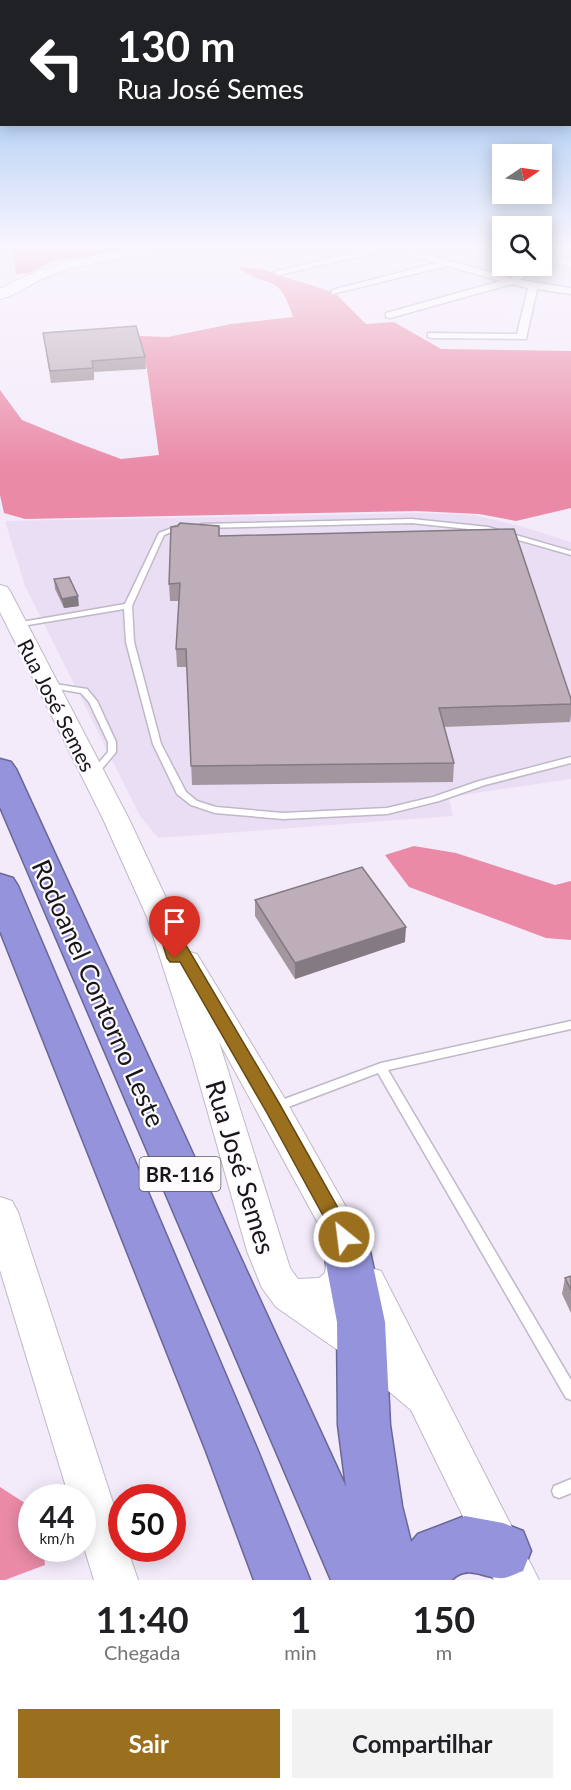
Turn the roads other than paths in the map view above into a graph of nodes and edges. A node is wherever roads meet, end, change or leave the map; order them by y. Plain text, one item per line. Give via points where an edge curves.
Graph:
1 (526, 320) edge
2 (432, 334) dead end
3 (571, 553) edge
4 (0, 591) edge
5 (128, 606) junction
6 (16, 625) junction
7 (47, 685) junction
8 (571, 760) edge
9 (0, 769) edge
10 (93, 774) junction
11 (0, 886) edge
12 (161, 917) junction
13 (571, 1025) edge
14 (381, 1067) junction
15 (273, 1108) junction
16 (0, 1212) edge
17 (344, 1237) junction
18 (290, 1295) junction
19 (362, 1346) junction
20 (571, 1392) edge
21 (427, 1398) junction
22 (510, 1565) edge
23 (116, 1580) edge
24 (282, 1580) edge
25 (359, 1580) edge
26 (393, 1580) edge
27 (415, 1580) edge

1 - 2 street via 522,337
3 - 5 lane via 488,529 412,521 182,526 161,534
4 - 6 main road, Rua José Semes
5 - 6 lane
5 - 8 lane via 130,642 157,744 182,794 194,803 215,810 283,816 387,811
6 - 7 main road, Rua José Semes
7 - 10 main road, Rua José Semes
7 - 10 lane via 84,691 93,701 112,742 112,752
9 - 25 highway, Rodoanel Contorno Leste / BR-116
10 - 12 main road, Rua José Semes
11 - 24 highway, Rodoanel Contorno Leste / BR-116
12 - 15 main road, Rua José Semes
12 - 18 main road, Rua José Semes via 209,1060 265,1251 275,1277
13 - 14 lane
14 - 15 lane
14 - 20 lane
15 - 17 main road, Rua José Semes
16 - 23 main road
17 - 18 main road via 344,1275 336,1289 317,1296
17 - 19 highway via 357,1296
17 - 21 main road, Rua José Semes
18 - 19 main road, Rua José Semes
19 - 21 main road, Rua José Semes
19 - 26 highway via 369,1464
21 - 22 main road, Rua José Semes
22 - 27 highway via 465,1544 438,1554

